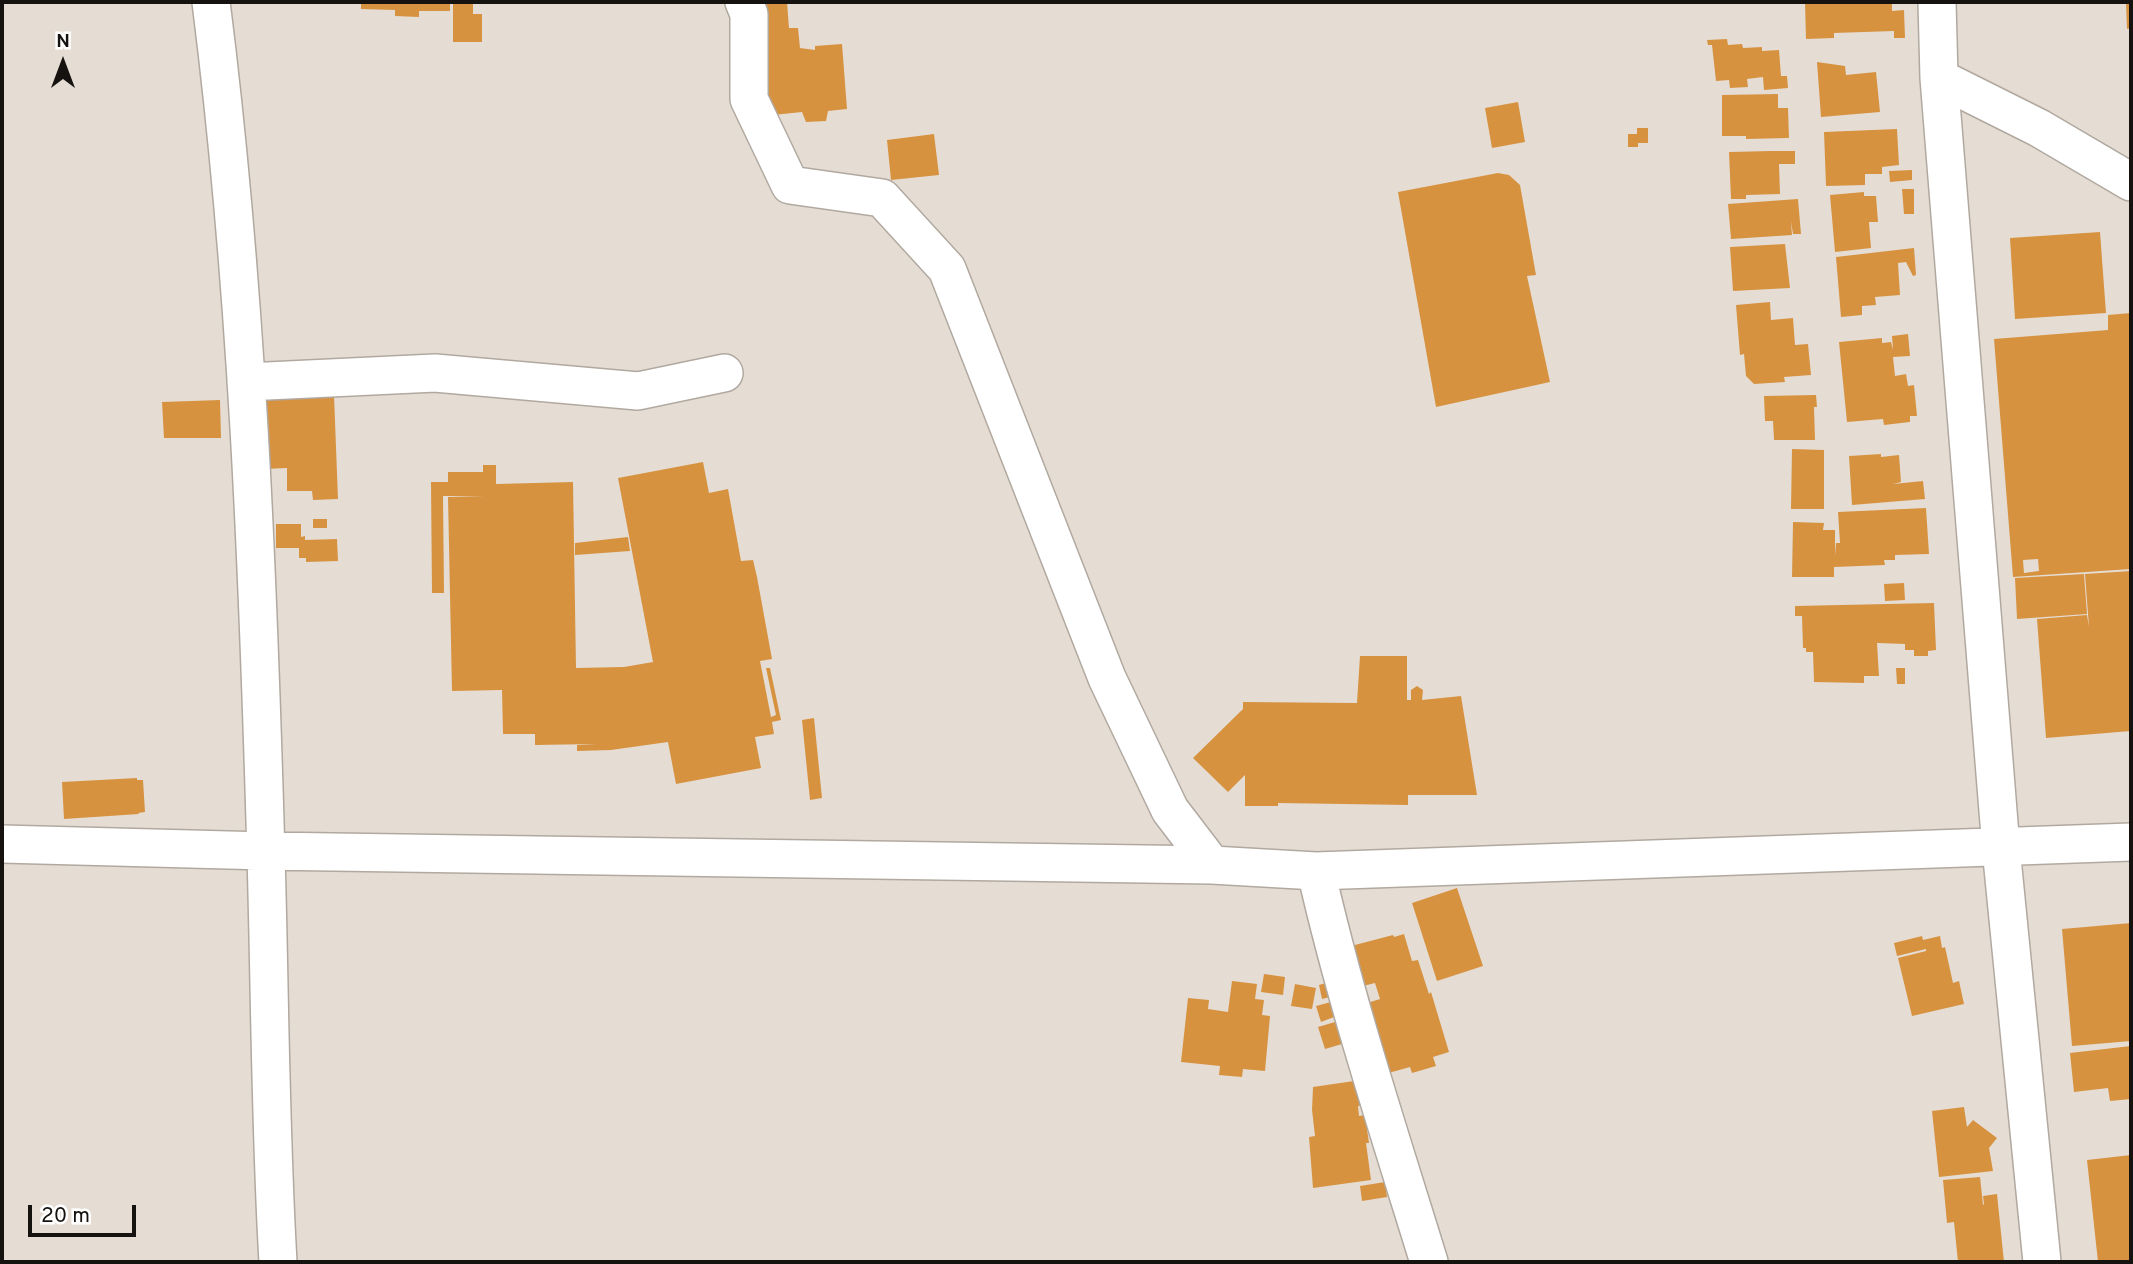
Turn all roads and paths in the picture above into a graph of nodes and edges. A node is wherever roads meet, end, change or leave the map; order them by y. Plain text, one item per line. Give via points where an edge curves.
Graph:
1 (211, 2) edge
2 (744, 2) edge
3 (1937, 2) edge
4 (1939, 78) junction
5 (2131, 182) edge
6 (724, 373) dead end
7 (246, 382) junction
8 (2131, 842) edge
9 (2, 844) edge
10 (2001, 848) junction
11 (266, 852) junction
12 (1212, 865) junction
13 (1316, 871) junction
14 (278, 1262) edge
15 (1429, 1262) edge
16 (2042, 1262) edge

1 - 7 street via 227,128
2 - 12 street via 749,14 749,99 790,185 881,198 947,269 1107,678 1170,810
3 - 4 street
4 - 5 street via 2039,128
4 - 10 street
6 - 7 street via 638,391 435,373
7 - 11 street
8 - 10 street
9 - 11 street
10 - 13 street
10 - 16 street
11 - 12 street
11 - 14 street
12 - 13 street
13 - 15 street via 1359,1037

